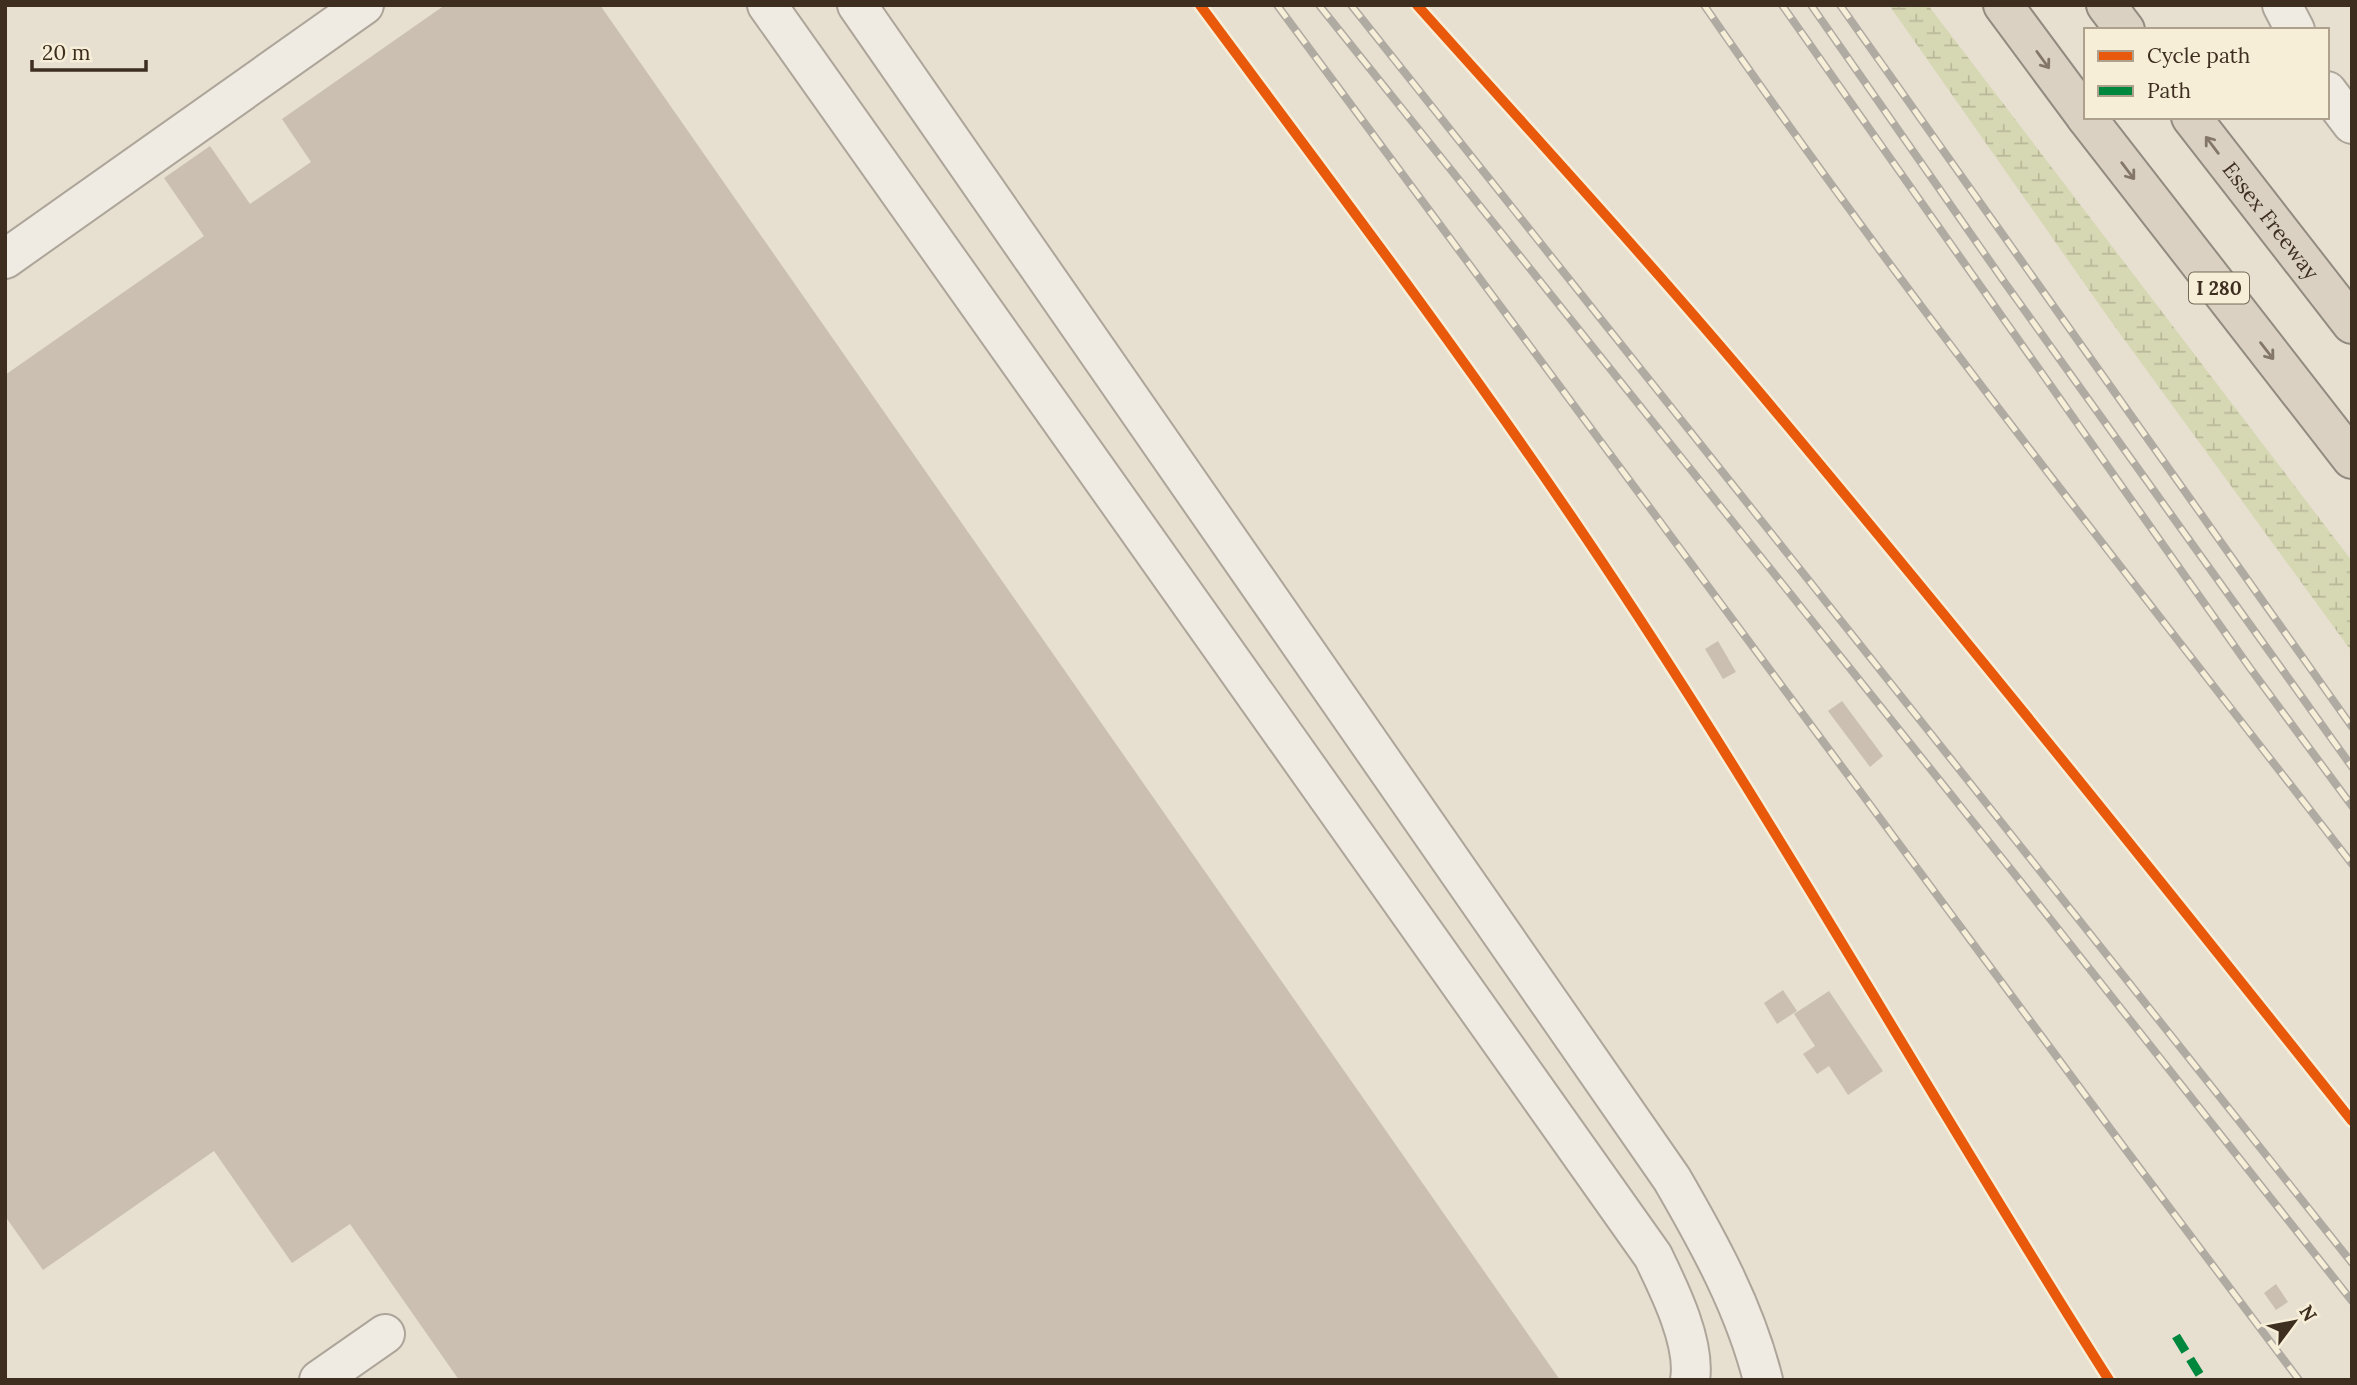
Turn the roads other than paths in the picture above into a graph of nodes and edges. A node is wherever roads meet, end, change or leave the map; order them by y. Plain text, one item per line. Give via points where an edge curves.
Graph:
1 (364, 5) edge
2 (767, 5) edge
3 (857, 5) edge
4 (2003, 5) edge
5 (2106, 5) edge
6 (2282, 5) edge
7 (2123, 28) edge
8 (2294, 28) edge
9 (2329, 94) edge
10 (2084, 114) edge
11 (2088, 119) edge
12 (2193, 119) edge
13 (2352, 124) edge
14 (5, 258) edge
15 (2352, 324) edge
16 (2352, 459) edge
17 (385, 1334) dead end
18 (319, 1380) edge
19 (1690, 1380) edge
20 (1763, 1380) edge

1 - 14 lane
2 - 19 lane via 1653,1256 1676,1304 1692,1365
3 - 20 lane via 1657,1156 1695,1218 1737,1303
4 -> 10 highway, I 280
5 - 7 highway
6 - 8 lane
9 - 13 lane
11 -> 16 highway, I 280
15 -> 12 highway, Essex Freeway
17 - 18 lane

